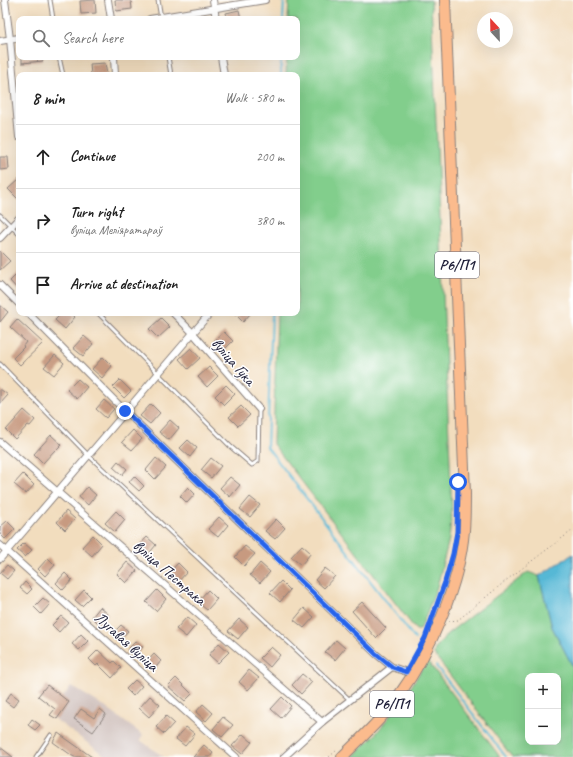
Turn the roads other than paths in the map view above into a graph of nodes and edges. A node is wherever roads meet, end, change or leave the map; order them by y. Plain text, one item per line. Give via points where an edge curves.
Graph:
1 (5, 0) edge
2 (50, 0) edge
3 (108, 0) edge
4 (158, 0) edge
5 (213, 0) edge
6 (265, 0) edge
7 (445, 0) edge
8 (214, 8) junction
9 (53, 16) edge
10 (111, 16) edge
11 (161, 16) edge
12 (172, 16) edge
13 (215, 16) edge
14 (16, 39) edge
15 (10, 40) junction
16 (0, 41) edge
17 (60, 60) edge
18 (114, 60) edge
19 (168, 60) edge
20 (222, 60) edge
21 (62, 72) edge
22 (115, 72) edge
23 (170, 72) edge
24 (224, 72) edge
25 (16, 105) edge
26 (0, 215) edge
27 (16, 221) edge
28 (11, 226) junction
29 (16, 231) edge
30 (0, 238) edge
31 (0, 285) edge
32 (16, 301) edge
33 (31, 316) edge
34 (101, 316) edge
35 (176, 316) edge
36 (207, 316) edge
37 (192, 332) junction
38 (0, 364) edge
39 (158, 373) junction
40 (259, 409) joint
41 (125, 411) junction
42 (0, 442) edge
43 (88, 455) junction
44 (57, 492) junction
45 (0, 545) edge
46 (7, 551) junction
47 (0, 559) edge
48 (392, 667) junction
49 (414, 674) junction
50 (350, 700) junction
51 (322, 722) junction
52 (51, 735) dead end
53 (341, 752) edge
54 (36, 757) edge
55 (236, 757) edge
56 (284, 757) edge

1 - 15 street
2 - 9 lane
3 - 10 street
4 - 11 lane
5 - 8 street
6 - 8 street
7 - 49 main road, Р6/П1 via 465,493 464,530 460,557 442,617
8 - 12 street
8 - 13 street
14 - 15 street
15 - 16 street
15 - 25 street
17 - 21 lane
18 - 22 street
19 - 23 lane
20 - 24 street
26 - 28 lane
27 - 28 street
28 - 29 lane
28 - 30 street
31 - 32 street
33 - 41 street
34 - 39 lane
35 - 37 street, вуліца Гука
36 - 37 street
37 - 39 street
37 - 40 street, вуліца Гука
38 - 43 lane
39 - 40 lane via 252,465 258,461
39 - 41 street
41 - 43 street
41 - 48 street
42 - 44 street, вуліца Пестрака
43 - 44 street
43 - 50 lane
44 - 46 street
44 - 51 street, вуліца Пестрака
45 - 46 street, Лугавая вуліца
46 - 47 street
46 - 55 street, Лугавая вуліца
48 - 49 street
48 - 50 street
49 - 53 main road, Р6/П1 via 379,720
50 - 51 street
51 - 56 street
52 - 54 lane

